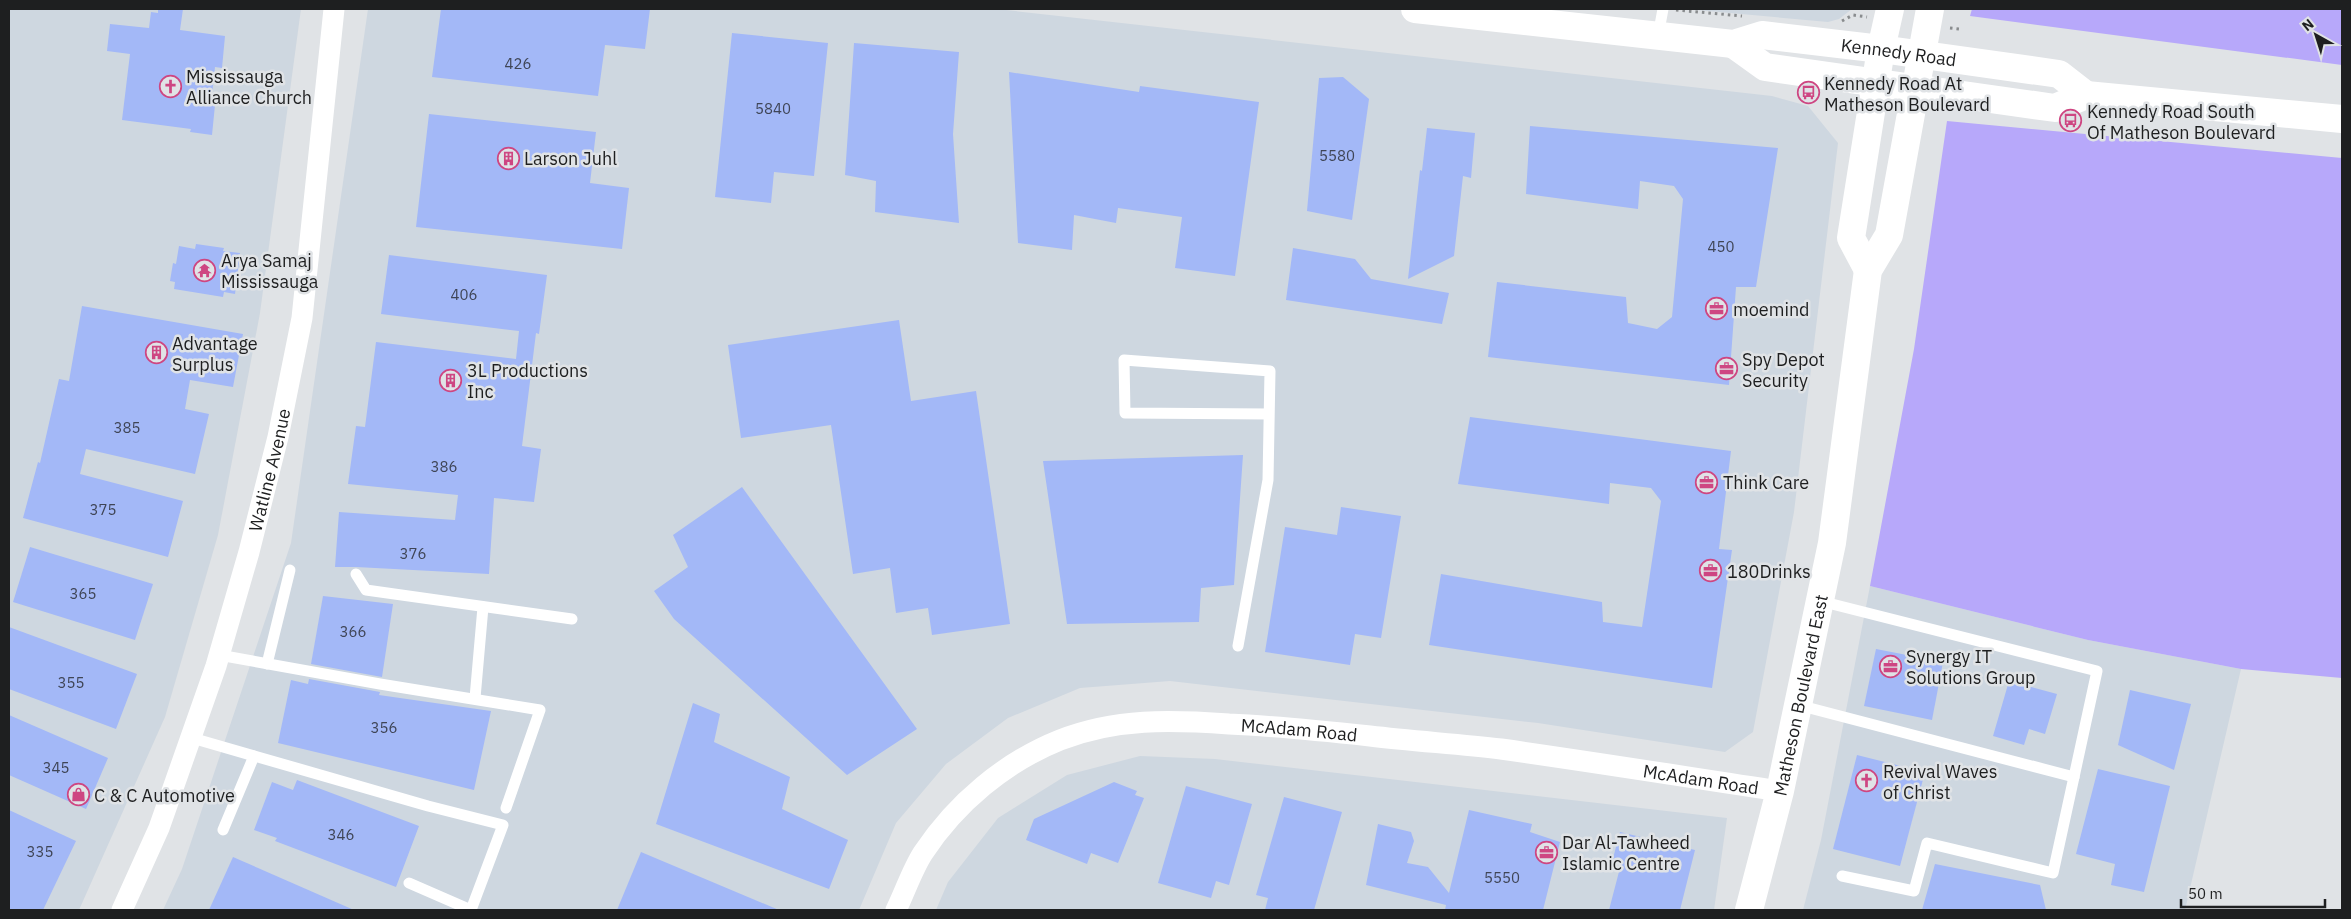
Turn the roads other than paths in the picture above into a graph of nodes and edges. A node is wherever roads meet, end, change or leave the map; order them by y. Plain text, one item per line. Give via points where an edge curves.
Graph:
1 (334, 9) edge
2 (1414, 9) edge
3 (1663, 9) edge
4 (1890, 9) edge
5 (1930, 9) edge
6 (1658, 36) junction
7 (1733, 44) junction
8 (1881, 49) junction
9 (1922, 54) junction
10 (1876, 83) junction
11 (1916, 89) junction
12 (2086, 95) junction
13 (2342, 119) edge
14 (1868, 270) junction
15 (1270, 414) junction
16 (290, 570) dead end
17 (356, 574) dead end
18 (1820, 601) junction
19 (483, 608) junction
20 (572, 619) dead end
21 (1238, 646) dead end
22 (219, 656) junction
23 (267, 664) junction
24 (475, 698) junction
25 (1798, 705) junction
26 (192, 738) junction
27 (254, 756) junction
28 (2074, 777) junction
29 (1780, 791) junction
30 (506, 808) dead end
31 (223, 830) dead end
32 (1842, 876) dead end
33 (409, 883) dead end
34 (122, 910) edge
35 (896, 910) edge
36 (1750, 910) edge

1 - 22 street, Watline Avenue via 302,318 276,446
2 - 6 main road, Kennedy Road
3 - 6 lane
4 - 8 main road
5 - 9 main road, Matheson Boulevard East
6 - 7 main road, Kennedy Road
7 - 8 main road, Kennedy Road via 1762,35
7 - 10 main road, Kennedy Road via 1765,67
8 - 9 main road, Kennedy Road
8 - 10 main road
9 - 11 main road, Matheson Boulevard East
9 - 12 main road, Kennedy Road via 2059,74
10 - 11 main road, Kennedy Road
10 - 14 main road via 1851,238
11 - 12 main road, Kennedy Road via 2055,108
11 - 14 main road, Matheson Boulevard East via 1889,235
12 - 13 main road, Kennedy Road
14 - 18 main road, Matheson Boulevard East via 1832,542
15 - 15 lane via 1270,371 1124,360 1125,413
15 - 21 lane via 1268,480
16 - 23 lane
17 - 19 lane via 366,590
18 - 25 main road, Matheson Boulevard East
18 - 28 lane via 2097,670
19 - 20 lane
19 - 24 lane
22 - 23 lane
22 - 26 street, Watline Avenue
23 - 24 lane
24 - 30 lane via 540,710
25 - 28 lane
25 - 29 main road, Matheson Boulevard East
26 - 27 lane
26 - 34 street, Watline Avenue via 159,828
27 - 31 lane
27 - 33 lane via 503,825 471,910
28 - 32 lane via 2053,873 1927,843 1914,891
29 - 35 street, McAdam Road via 1499,749 1279,726 1167,720 1131,722 1060,740 996,775 943,825 922,855
29 - 36 main road, Matheson Boulevard East

